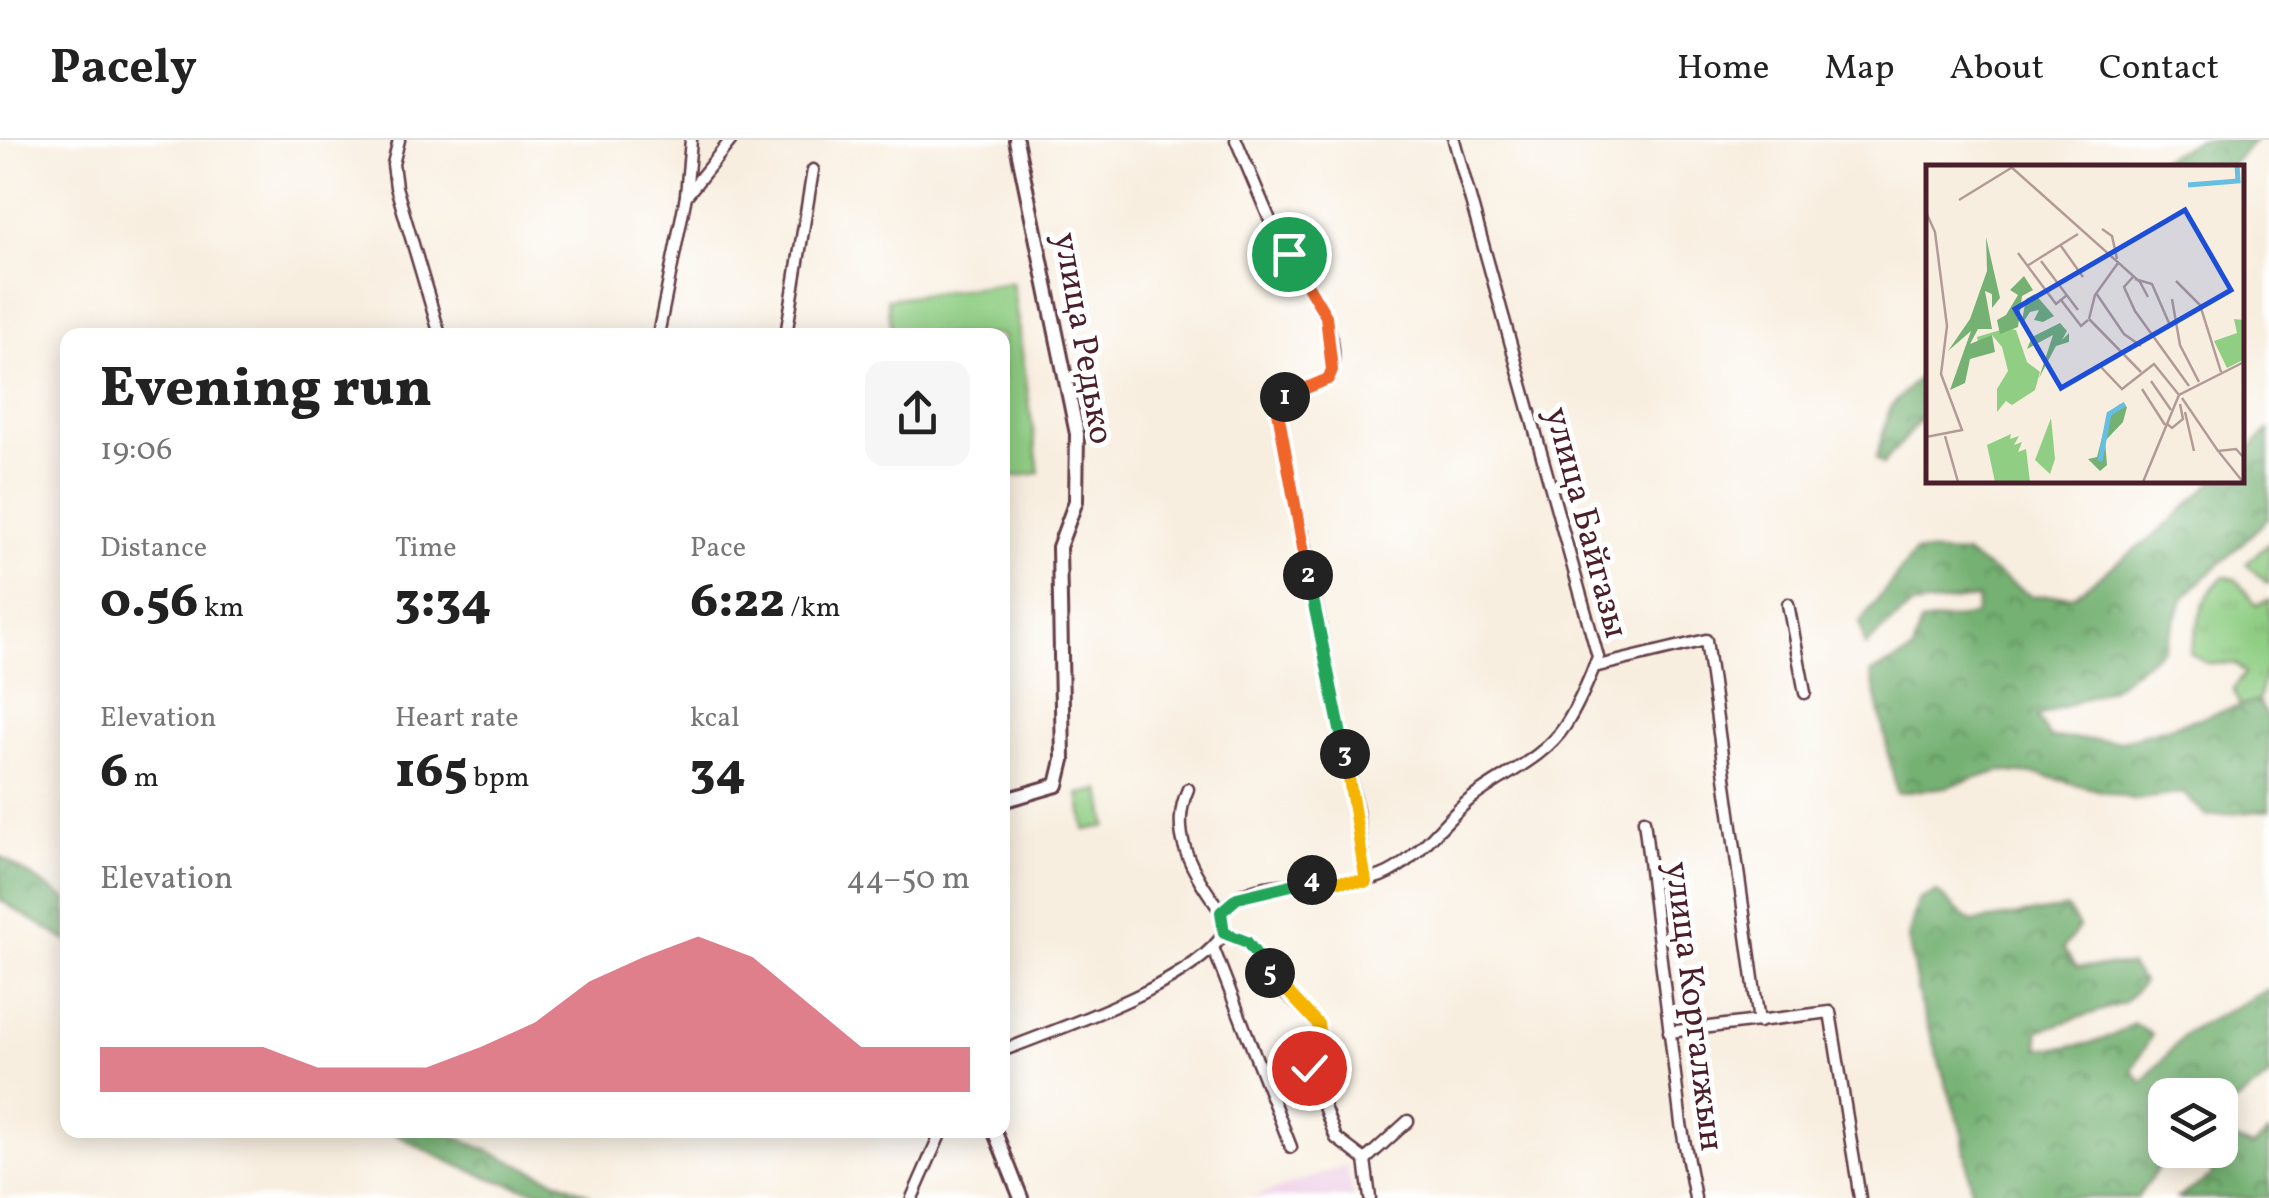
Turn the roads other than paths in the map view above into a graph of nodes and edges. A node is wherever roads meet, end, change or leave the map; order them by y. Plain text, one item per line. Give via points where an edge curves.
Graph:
1 (398, 140) edge
2 (691, 140) edge
3 (731, 140) edge
4 (1016, 140) edge
5 (1236, 140) edge
6 (1454, 140) edge
7 (812, 170) dead end
8 (686, 196) junction
9 (438, 328) edge
10 (659, 328) edge
11 (787, 328) edge
12 (1788, 604) dead end
13 (1594, 667) junction
14 (1805, 693) dead end
15 (1188, 789) dead end
16 (1010, 798) edge
17 (1644, 820) dead end
18 (1366, 882) junction
19 (1221, 912) junction
20 (1224, 933) junction
21 (1214, 950) junction
22 (1759, 1022) junction
23 (1670, 1032) junction
24 (1010, 1047) edge
25 (1408, 1121) dead end
26 (938, 1138) edge
27 (997, 1138) edge
28 (1291, 1146) dead end
29 (1365, 1160) junction
30 (912, 1198) edge
31 (1021, 1198) edge
32 (1370, 1198) edge
33 (1696, 1198) edge
34 (1860, 1198) edge

1 - 9 street via 396,187
2 - 8 street
3 - 8 street
4 - 16 street, улица Редько via 1078,434 1076,501 1059,546 1063,760 1056,784
5 - 18 street via 1274,232 1295,242 1289,254 1326,316 1328,379 1282,398 1278,412 1358,811
6 - 13 street, улица Байгазы via 1598,657
7 - 11 street
8 - 10 street
12 - 14 street
13 - 18 street via 1550,743 1471,798 1387,874
13 - 22 street, улица Байгазы via 1706,640
15 - 19 street via 1179,809 1182,842 1192,872
17 - 23 street, улица Коргалжын
18 - 19 street via 1276,886 1237,898
19 - 20 street
20 - 21 street
20 - 29 street via 1247,942 1318,1024 1309,1068 1336,1138
21 - 24 street via 1122,1003
21 - 28 street
22 - 23 street
22 - 34 street via 1830,1012
23 - 33 street, улица Коргалжын
25 - 29 street
26 - 30 street
27 - 31 street
29 - 32 street

